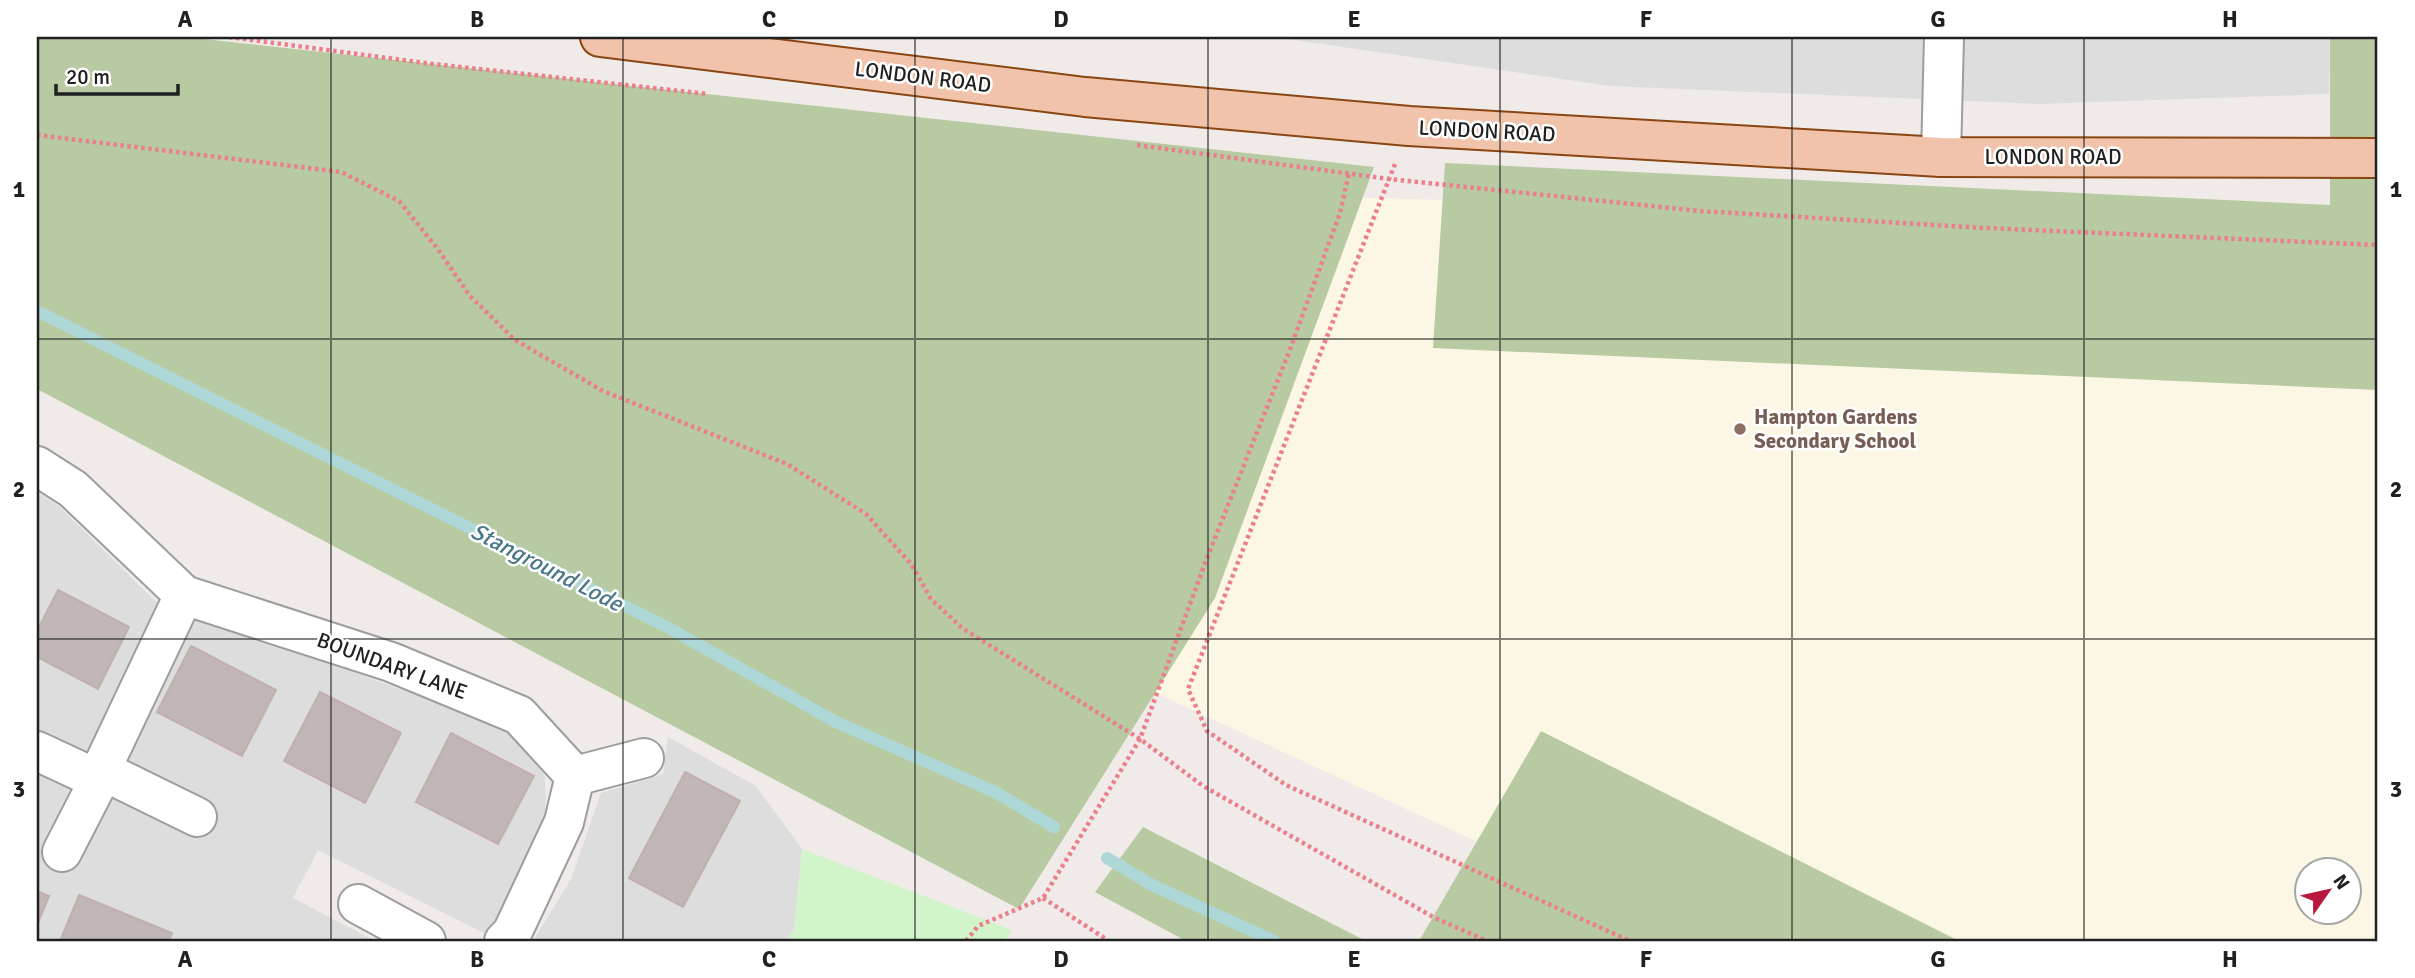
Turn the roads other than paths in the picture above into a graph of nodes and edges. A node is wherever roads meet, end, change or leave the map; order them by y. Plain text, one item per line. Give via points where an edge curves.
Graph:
1 (600, 37) edge
2 (1944, 37) edge
3 (1941, 157) junction
4 (2378, 158) edge
5 (37, 466) edge
6 (184, 595) junction
7 (37, 751) edge
8 (644, 758) dead end
9 (100, 775) junction
10 (575, 776) junction
11 (197, 817) dead end
12 (62, 852) dead end
13 (358, 904) dead end
14 (426, 941) edge
15 (504, 941) edge

1 - 3 main road, LONDON ROAD via 1085,97 1409,126
2 - 3 street
3 - 4 main road, LONDON ROAD
5 - 6 street, BOUNDARY LANE via 73,489
6 - 9 street
6 - 10 street, BOUNDARY LANE via 391,662 519,715
7 - 9 street
8 - 10 street
9 - 11 street
9 - 12 street
10 - 15 street via 564,822 512,933
13 - 14 street

